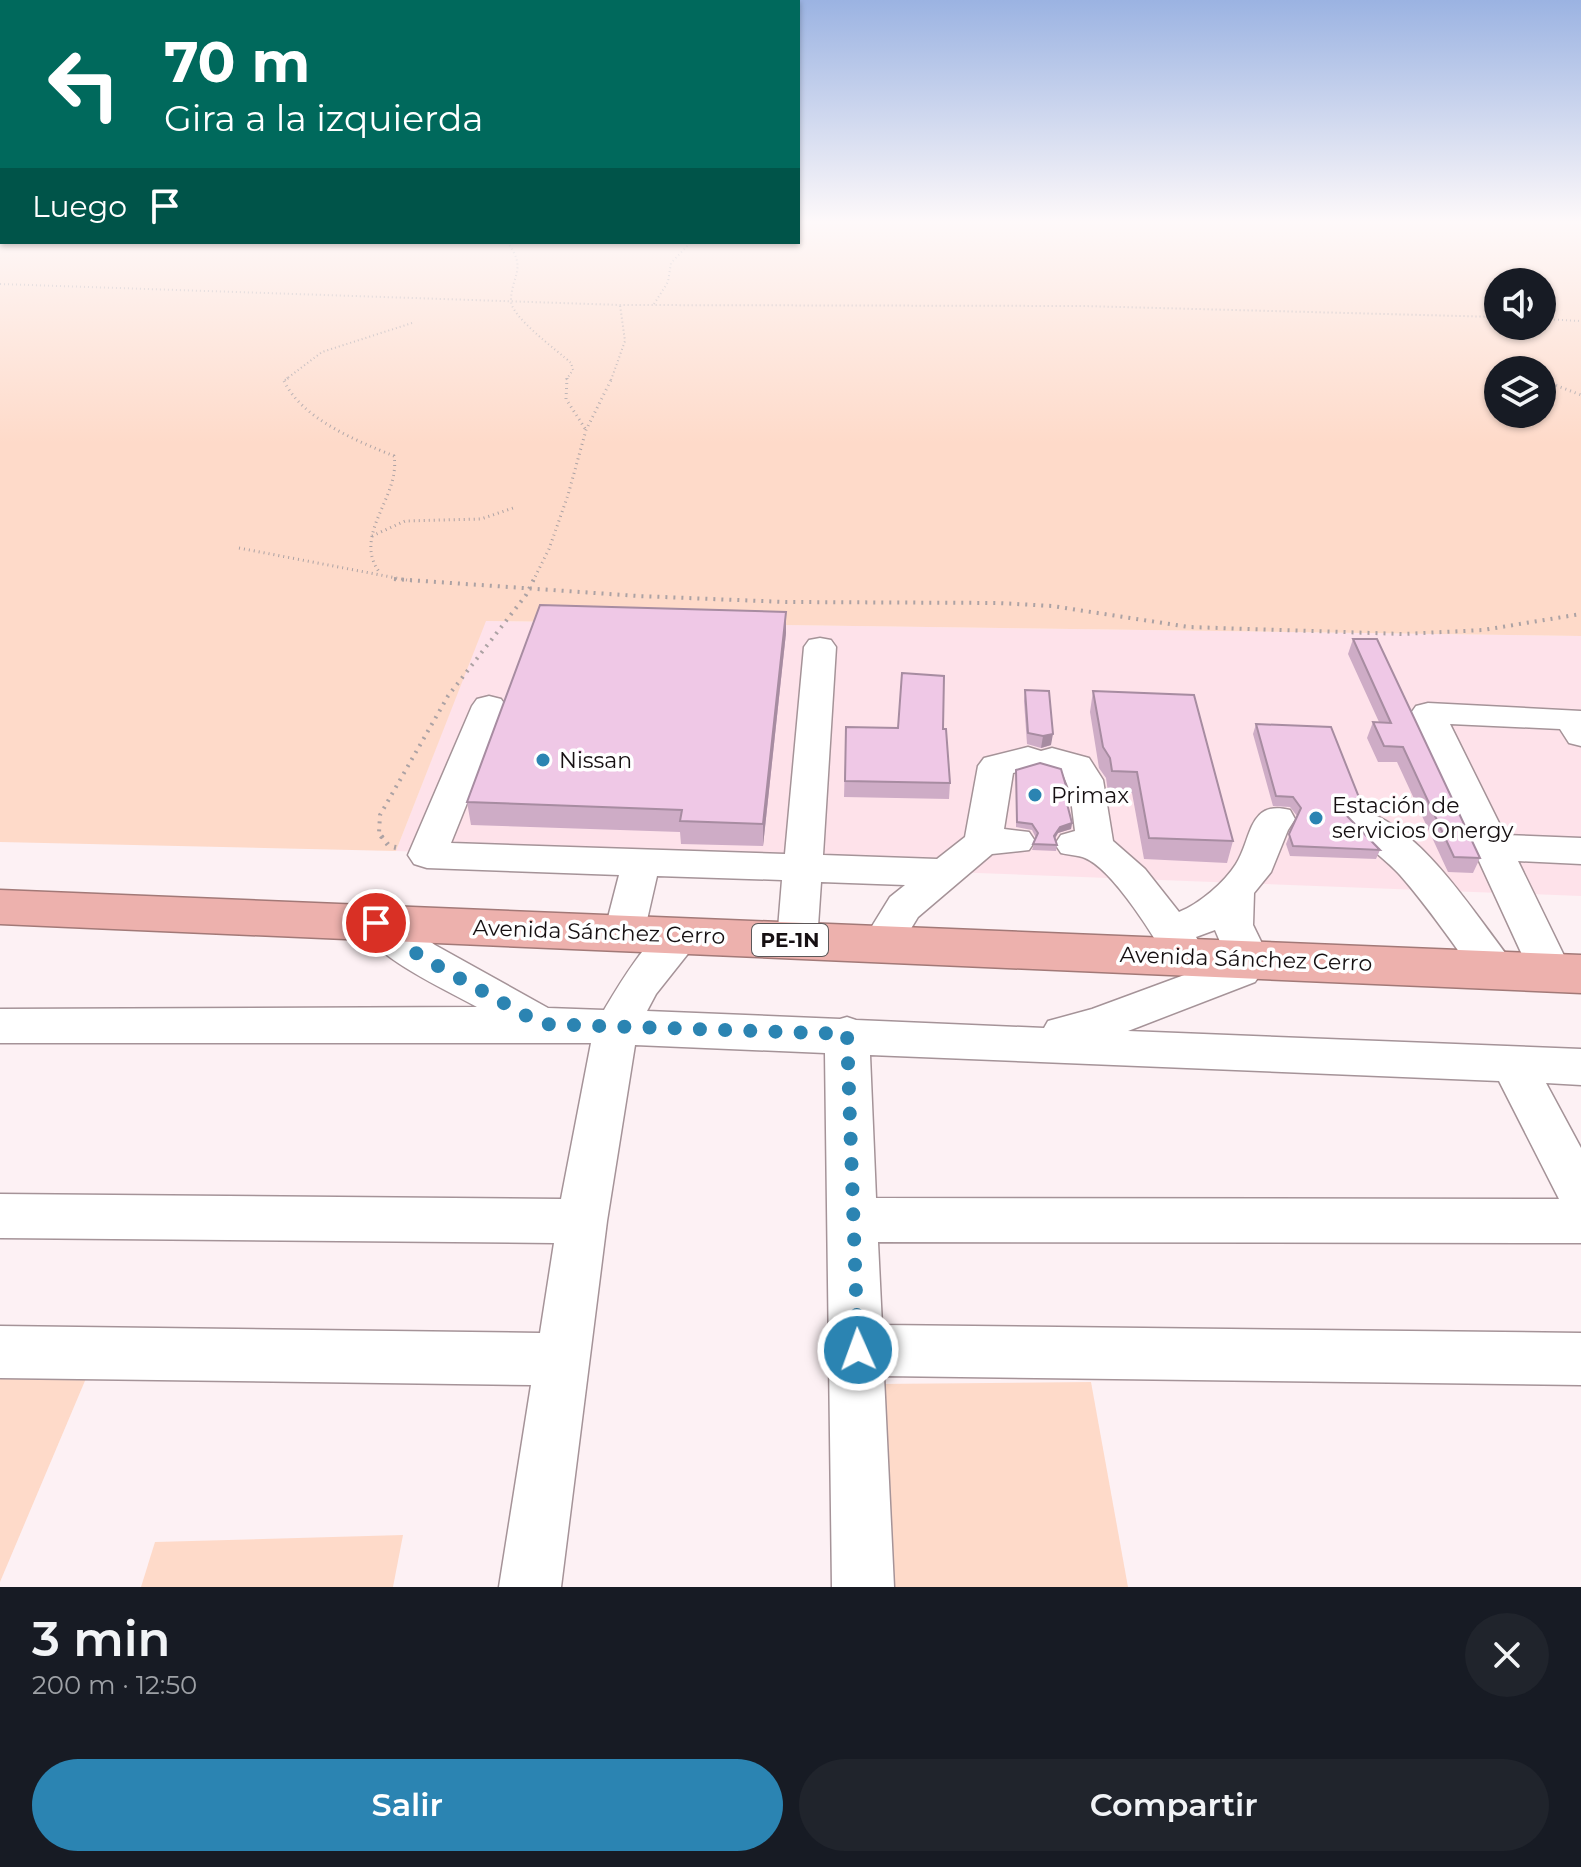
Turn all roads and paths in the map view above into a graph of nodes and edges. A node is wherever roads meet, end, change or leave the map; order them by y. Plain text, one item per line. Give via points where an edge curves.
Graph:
1 (342, 296) edge
2 (512, 296) edge
3 (659, 296) edge
4 (511, 302) junction
5 (654, 304) junction
6 (620, 305) junction
7 (1484, 317) edge
8 (1556, 320) edge
9 (1581, 321) edge
10 (412, 323) dead end
11 (1556, 385) edge
12 (1581, 395) edge
13 (586, 430) junction
14 (516, 507) dead end
15 (372, 536) junction
16 (239, 548) dead end
17 (381, 575) junction
18 (529, 590) junction
19 (1581, 614) edge
20 (820, 647) dead end
21 (489, 706) dead end
22 (1581, 736) edge
23 (1277, 819) dead end
24 (1363, 823) dead end
25 (1492, 847) junction
26 (1581, 851) edge
27 (427, 855) junction
28 (641, 862) junction
29 (804, 868) junction
30 (949, 873) junction
31 (1235, 889) junction
32 (0, 907) edge
33 (376, 923) junction
34 (624, 933) junction
35 (682, 936) junction
36 (797, 941) junction
37 (881, 944) junction
38 (1180, 944) junction
39 (1249, 960) junction
40 (1495, 970) junction
41 (1566, 973) edge
42 (541, 1024) junction
43 (0, 1026) edge
44 (616, 1028) junction
45 (847, 1034) junction
46 (1026, 1042) junction
47 (1513, 1065) junction
48 (1581, 1067) edge
49 (1581, 1194) edge
50 (0, 1216) edge
51 (853, 1220) junction
52 (582, 1221) junction
53 (1581, 1221) edge
54 (858, 1350) junction
55 (0, 1352) edge
56 (564, 1359) junction
57 (1581, 1359) edge
58 (530, 1587) edge
59 (863, 1587) edge

1 - 4 path
2 - 4 path
3 - 5 path
4 - 6 path
4 - 13 path via 519,317 571,363 566,399
5 - 6 path
5 - 7 path via 1083,306
6 - 13 path via 625,341
8 - 9 path
10 - 15 path via 322,352 284,381 287,392 316,414 394,456 396,470
11 - 12 path
13 - 18 path via 549,549
14 - 15 path via 481,519 405,521
15 - 17 path via 370,556
16 - 17 path
17 - 18 path
18 - 19 path via 786,602 999,603 1189,627 1403,634 1483,630
18 - 27 path via 448,696 380,815 379,833 389,846
20 - 29 street
21 - 27 street
22 - 25 street via 1571,719 1428,713
23 - 31 street via 1252,872
24 - 40 street via 1396,846
25 - 26 street
25 - 41 street
27 - 28 street
28 - 29 street
28 - 34 street
29 - 30 street
29 - 36 street
30 - 37 street via 904,907
30 - 38 street via 1000,842 993,771 1002,762 1040,758 1073,764 1082,772 1091,808 1085,845 1137,887
31 - 38 street
31 - 39 street via 1233,925
32 - 33 highway, Avenida Sánchez Cerro / PE-1N
33 - 34 highway, Avenida Sánchez Cerro / PE-1N
33 - 42 street via 420,956
34 - 35 highway, Avenida Sánchez Cerro / PE-1N
35 - 36 highway, Avenida Sánchez Cerro / PE-1N
35 - 44 street via 641,983
36 - 37 highway, Avenida Sánchez Cerro / PE-1N
37 - 38 highway, Avenida Sánchez Cerro / PE-1N
38 - 39 highway, Avenida Sánchez Cerro / PE-1N
39 - 40 highway, Avenida Sánchez Cerro / PE-1N
39 - 46 street via 1229,977 1097,1025
40 - 41 highway, Avenida Sánchez Cerro / PE-1N
42 - 43 street
42 - 44 street
44 - 45 street
44 - 52 street
45 - 46 street
45 - 51 street
46 - 47 street
47 - 48 street
47 - 49 street
50 - 52 street
51 - 53 street
51 - 54 street
52 - 56 street
54 - 57 street
54 - 59 street
55 - 56 street
56 - 58 street

